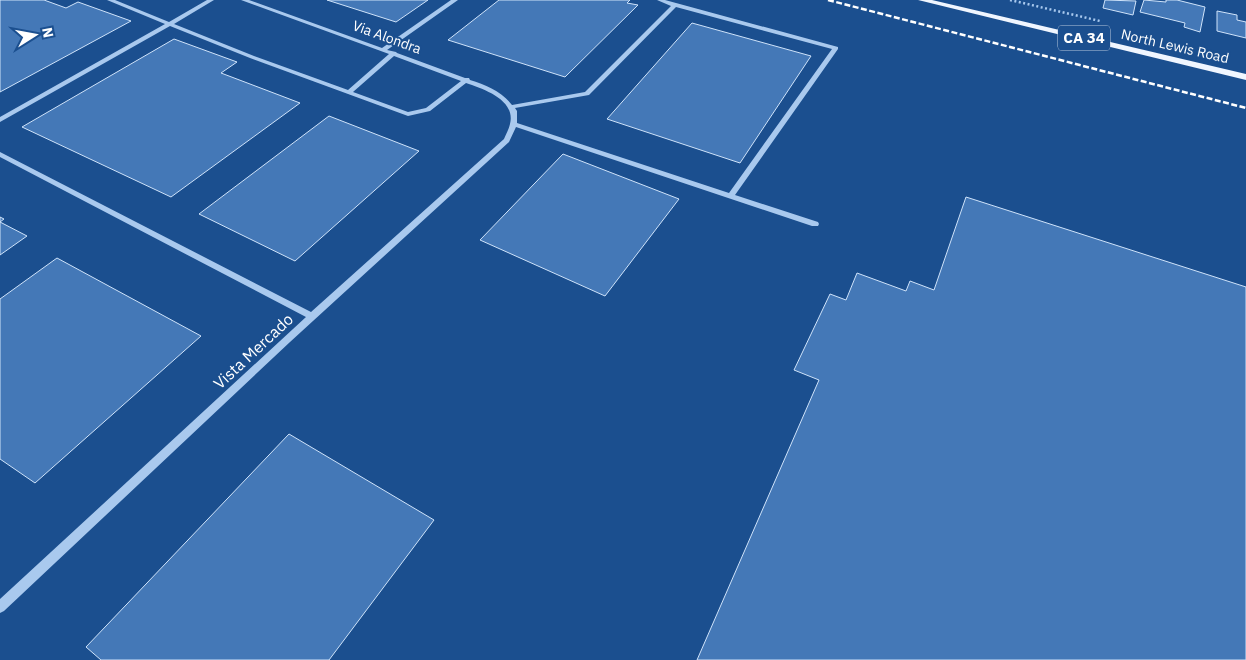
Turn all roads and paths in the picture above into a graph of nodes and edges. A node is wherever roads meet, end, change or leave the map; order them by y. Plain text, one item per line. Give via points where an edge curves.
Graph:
1 (110, 0) edge
2 (211, 0) edge
3 (246, 0) edge
4 (454, 0) edge
5 (660, 0) edge
6 (922, 0) edge
7 (675, 5) junction
8 (169, 24) junction
9 (384, 50) junction
10 (394, 53) junction
11 (1246, 77) edge
12 (467, 79) junction
13 (349, 92) junction
14 (512, 109) junction
15 (0, 120) edge
16 (514, 124) junction
17 (0, 154) edge
18 (730, 196) junction
19 (814, 224) dead end
20 (312, 316) junction
21 (0, 608) edge

1 - 8 street
2 - 8 street
3 - 9 street, Via Alondra
4 - 9 street
5 - 7 street
6 - 11 main road, North Lewis Road / CA 34
7 - 14 street via 587,94
7 - 18 lane via 836,48
8 - 13 street
8 - 15 street
9 - 10 street, Via Alondra
10 - 12 street, Via Alondra
10 - 13 street
12 - 13 street via 428,110 408,114
12 - 14 street, Via Alondra via 490,89 506,100
14 - 16 street, Vista Mercado
16 - 18 street
16 - 20 street, Vista Mercado via 508,140
17 - 20 street
18 - 19 lane
20 - 21 street, Vista Mercado

